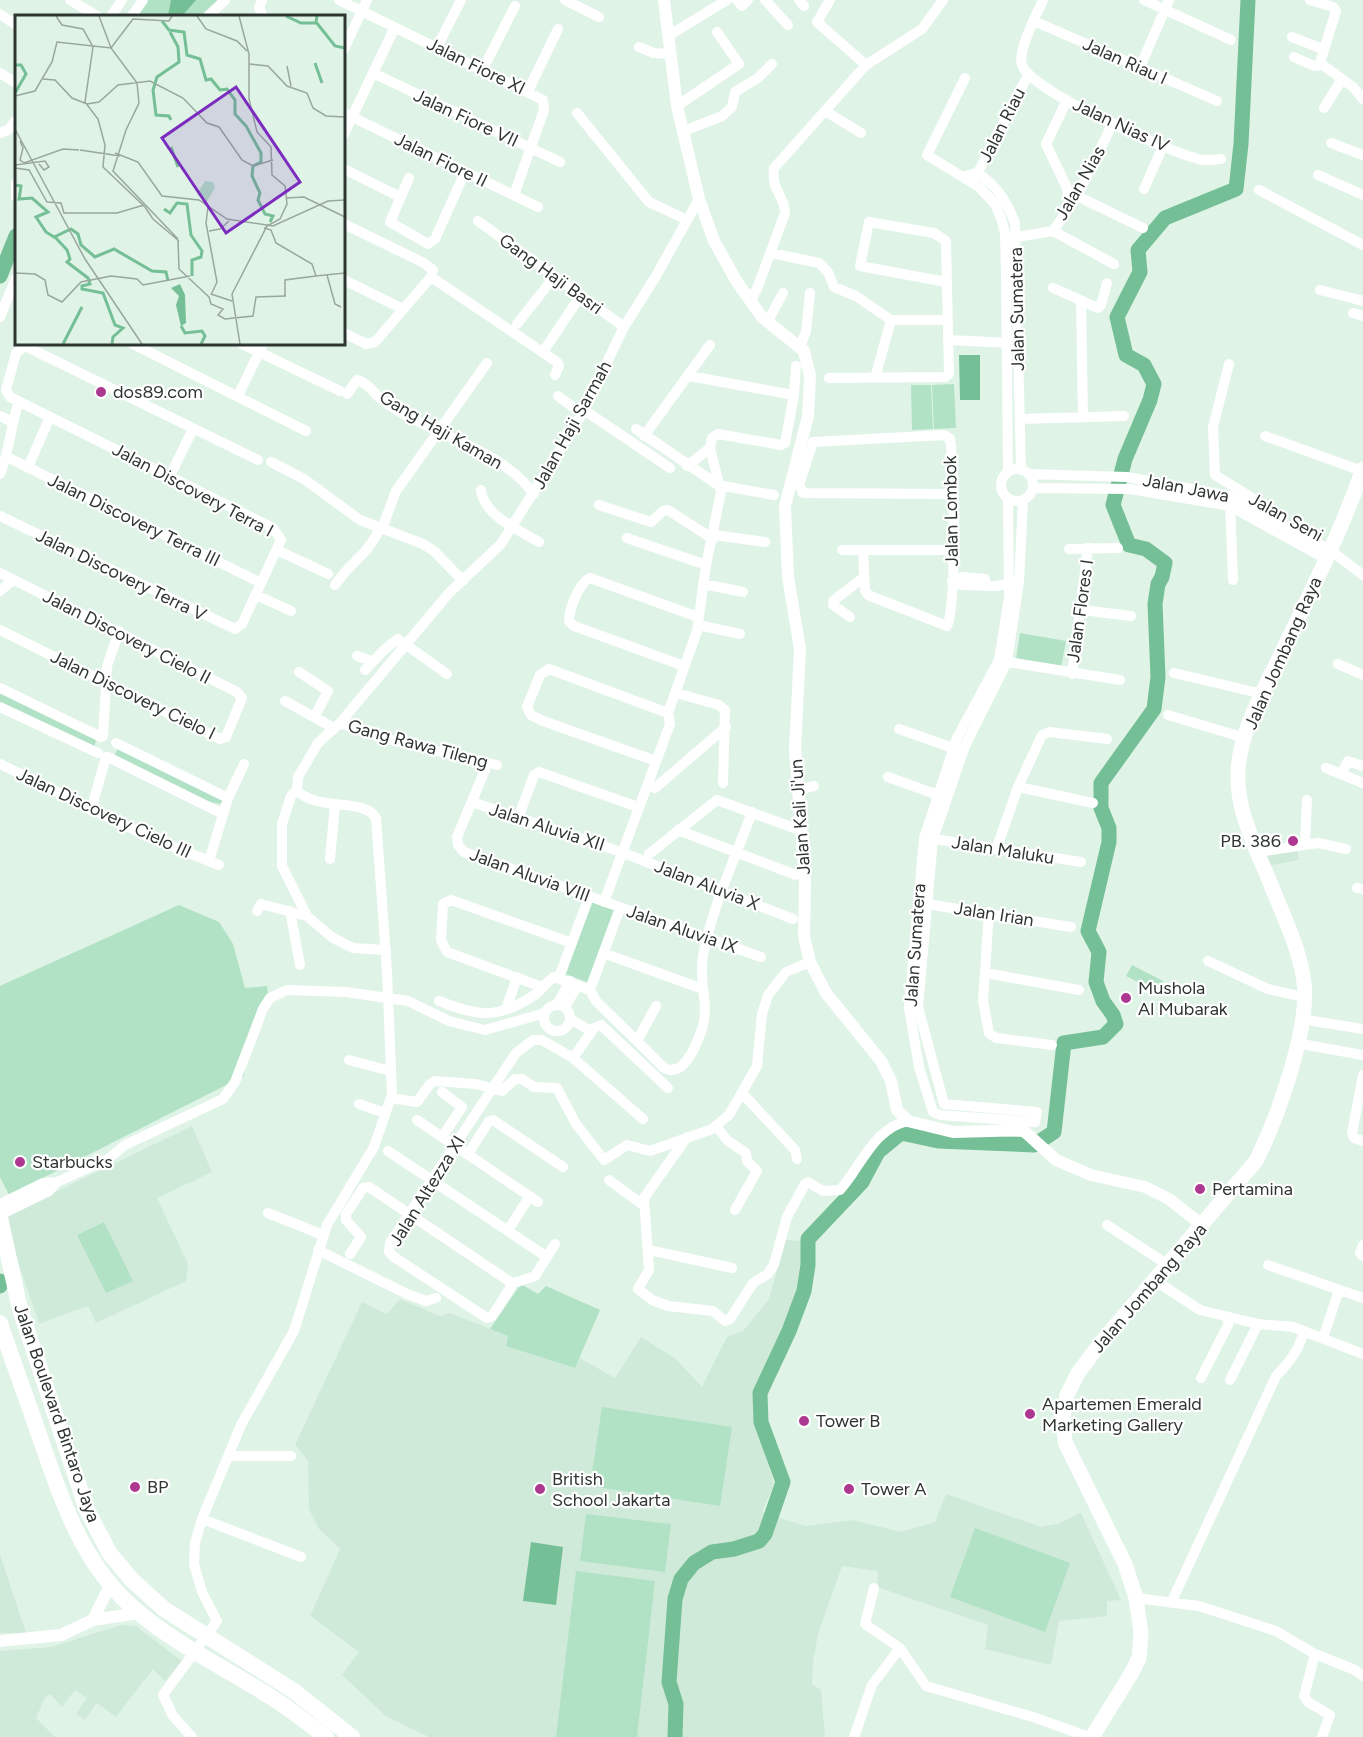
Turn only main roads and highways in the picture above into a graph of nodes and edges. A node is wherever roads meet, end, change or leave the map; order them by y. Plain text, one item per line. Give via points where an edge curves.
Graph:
1 (1363, 470) edge
2 (0, 1216) edge
3 (0, 1324) edge
4 (65, 1443) junction
5 (43, 1448) junction
6 (72, 1465) junction
7 (52, 1473) junction
8 (326, 1737) edge
9 (352, 1737) edge
10 (1091, 1737) edge

1 - 10 main road, Jalan Jombang Raya via 1263,694 1238,768 1238,795 1298,952 1304,983 1301,1019 1285,1091 1261,1152 1103,1340 1067,1395 1063,1417 1065,1443 1125,1564 1136,1598 1141,1633 1139,1658 1122,1692
2 - 4 main road, Jalan Boulevard Bintaro Jaya via 20,1309
3 - 5 main road, Jalan Boulevard Bintaro Jaya
4 - 5 main road via 55,1451
4 - 6 main road, Jalan Boulevard Bintaro Jaya
5 - 7 main road, Jalan Boulevard Bintaro Jaya
6 - 7 main road via 60,1462
6 - 9 main road, Jalan Boulevard Bintaro Jaya via 95,1528 132,1580 173,1616 294,1691
7 - 8 main road, Jalan Boulevard Bintaro Jaya via 81,1542 110,1585 139,1613 184,1646 286,1706

